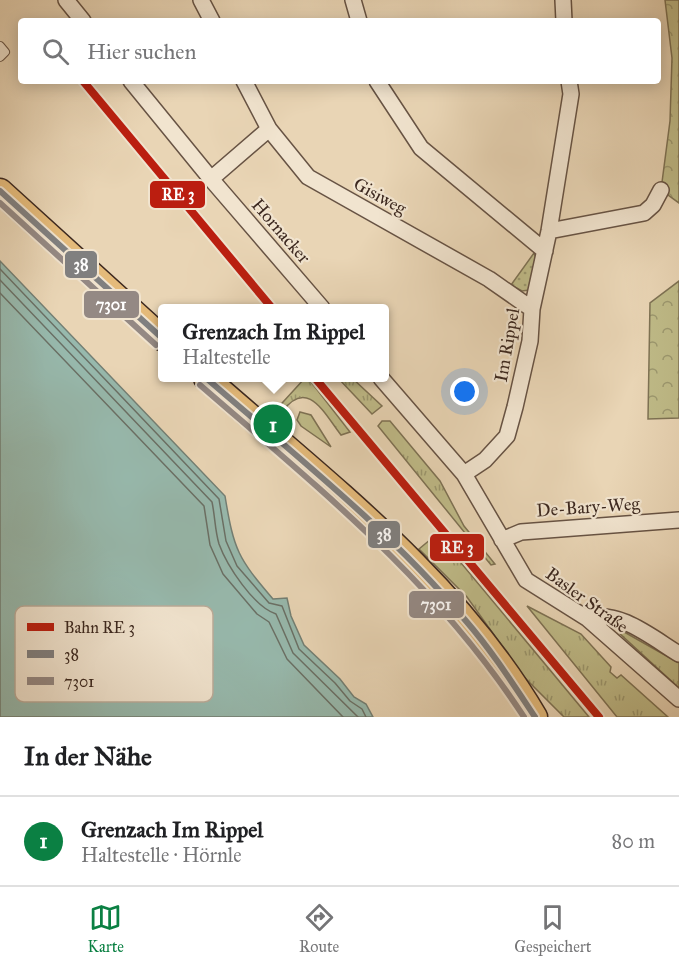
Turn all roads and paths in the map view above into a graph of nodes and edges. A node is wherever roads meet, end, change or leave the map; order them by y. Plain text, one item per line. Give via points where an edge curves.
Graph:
1 (66, 0) edge
2 (201, 0) edge
3 (353, 0) edge
4 (563, 0) edge
5 (81, 18) edge
6 (210, 18) edge
7 (358, 18) edge
8 (564, 18) edge
9 (0, 46) edge
10 (0, 57) edge
11 (133, 84) edge
12 (246, 84) edge
13 (379, 84) edge
14 (569, 84) edge
15 (269, 129) junction
16 (210, 179) junction
17 (661, 190) dead end
18 (0, 191) edge
19 (549, 231) junction
20 (545, 251) junction
21 (318, 304) edge
22 (532, 309) junction
23 (158, 334) edge
24 (211, 382) edge
25 (384, 382) edge
26 (464, 474) junction
27 (679, 520) edge
28 (502, 540) junction
29 (588, 620) junction
30 (679, 654) edge
31 (679, 699) edge
32 (535, 717) edge

1 - 5 street
2 - 6 street
3 - 7 street
4 - 8 street
9 - 10 lane via 5,52
11 - 16 street, Hornacker
12 - 15 street, Gisiweg
13 - 20 street via 421,148
14 - 19 street, Im Rippel
15 - 16 street
15 - 22 street, Gisiweg via 308,177 489,279
16 - 21 street, Hornacker
17 - 19 street via 644,213
18 - 23 main road
19 - 20 street, Im Rippel
20 - 22 street, Im Rippel
22 - 26 street, Im Rippel via 530,341 507,436 485,460
24 - 32 main road via 425,573 474,629
25 - 26 street
26 - 28 street
27 - 28 street, De-Bary-Weg via 521,532
28 - 29 street, Basler Straße via 526,580
29 - 30 street via 597,616 615,618
29 - 31 street, Basler Straße

